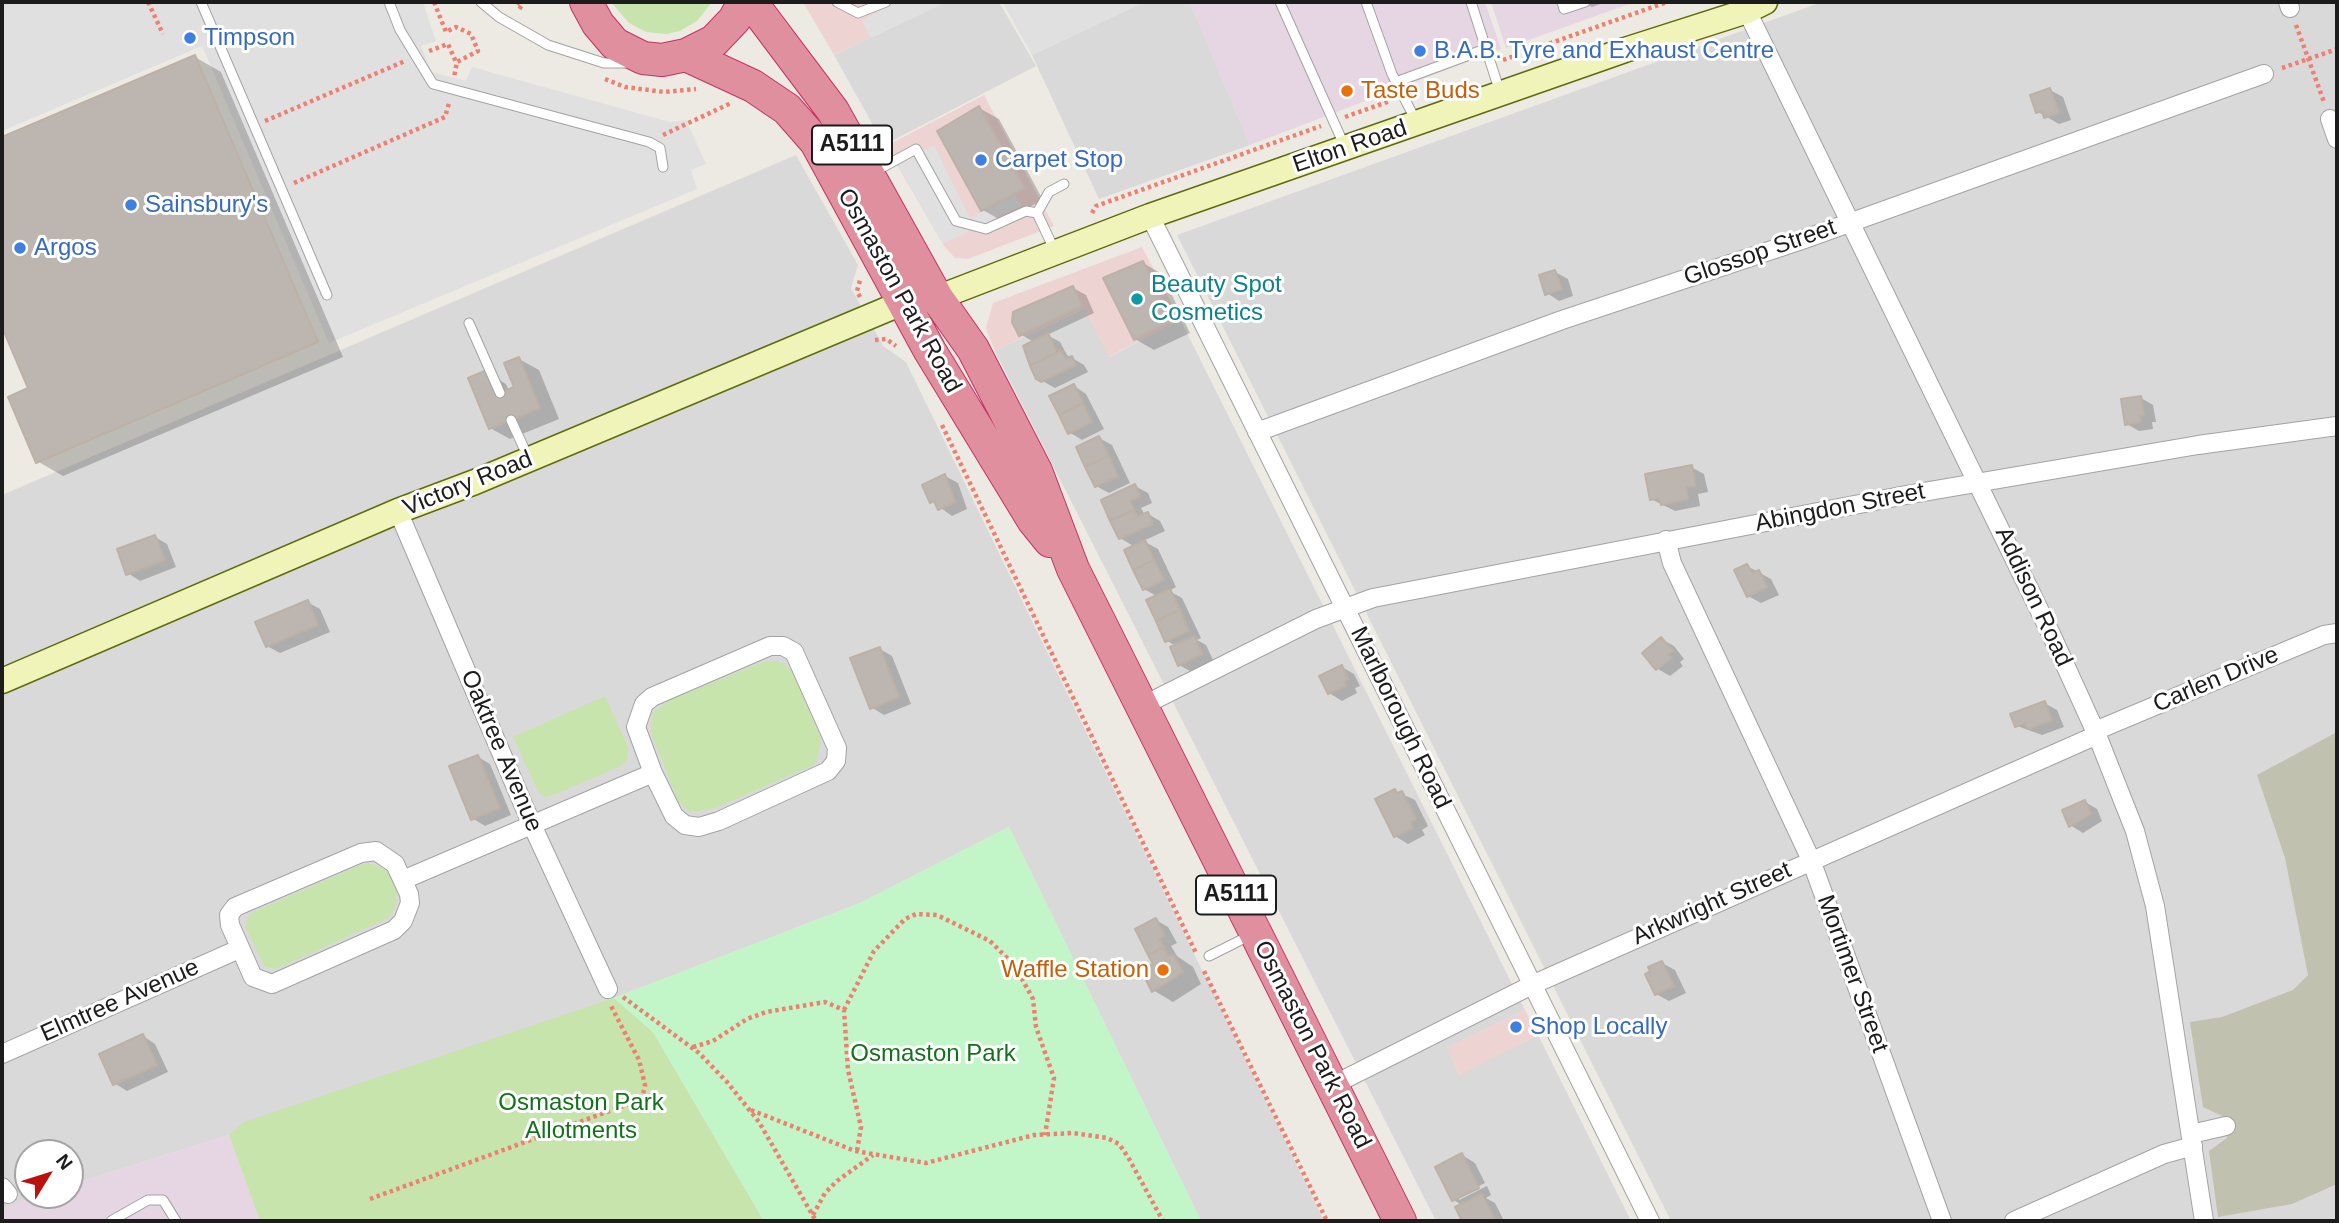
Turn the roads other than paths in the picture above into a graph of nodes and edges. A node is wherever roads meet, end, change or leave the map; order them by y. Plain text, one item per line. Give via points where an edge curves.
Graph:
1 (201, 2) edge
2 (389, 2) edge
3 (481, 2) edge
4 (586, 2) edge
5 (744, 2) edge
6 (751, 2) edge
7 (886, 2) edge
8 (1279, 2) edge
9 (1366, 2) edge
10 (1471, 2) edge
11 (1562, 2) edge
12 (1585, 2) edge
13 (839, 3) edge
14 (1756, 7) edge
15 (1488, 48) junction
16 (674, 58) junction
17 (2263, 74) road end
18 (1396, 82) junction
19 (1501, 94) junction
20 (2330, 119) road end
21 (1417, 123) junction
22 (2337, 139) edge
23 (1346, 149) junction
24 (663, 167) dead end
25 (869, 174) junction
26 (1064, 184) dead end
27 (1037, 213) junction
28 (1150, 216) junction
29 (1850, 222) junction
30 (1065, 251) junction
31 (327, 295) dead end
32 (937, 298) junction
33 (902, 303) junction
34 (469, 323) dead end
35 (500, 393) dead end
36 (511, 420) dead end
37 (2337, 426) edge
38 (1257, 432) junction
39 (529, 460) junction
40 (1978, 483) junction
41 (398, 511) junction
42 (1666, 540) junction
43 (1073, 569) junction
44 (1346, 607) junction
45 (2337, 633) edge
46 (2, 681) edge
47 (1144, 705) junction
48 (2096, 733) junction
49 (653, 773) junction
50 (532, 825) junction
51 (1811, 860) junction
52 (403, 880) junction
53 (1255, 933) junction
54 (239, 949) junction
55 (1209, 956) dead end
56 (1534, 984) junction
57 (608, 989) road end
58 (2, 1054) edge
59 (1333, 1085) junction
60 (2226, 1126) dead end
61 (2192, 1140) junction
62 (111, 1221) edge
63 (176, 1221) edge
64 (1400, 1221) edge
65 (1650, 1221) edge
66 (1942, 1221) edge
67 (2014, 1221) edge
68 (2204, 1221) edge

1 - 31 lane
2 - 24 lane via 400,30 433,84 649,142 660,148
3 - 16 lane via 568,53 604,63
4 - 16 highway, Osmaston Park Road / A5111 via 615,44 643,58
5 - 16 highway via 714,41
6 - 25 highway, Osmaston Park Road / A5111 via 833,111
7 - 13 lane via 858,13
8 - 23 lane
9 - 18 lane
10 - 15 lane
11 - 12 lane via 1564,9
14 - 19 street, Elton Road
14 - 29 street, Addison Road
15 - 18 lane
15 - 19 lane
16 - 33 highway, Osmaston Park Road / A5111 via 753,86 787,109 816,142
17 - 29 street, Glossop Street
18 - 21 lane
19 - 21 street, Elton Road
20 - 22 street
21 - 23 street, Elton Road
23 - 28 street, Elton Road
25 - 27 lane via 916,149 956,221 986,229 1026,211
25 - 32 highway, Osmaston Park Road / A5111
26 - 27 lane via 1049,192
27 - 30 lane
28 - 30 street, Elton Road
28 - 38 street, Marlborough Road
29 - 38 street, Glossop Street via 1562,320
29 - 40 street, Addison Road
30 - 32 street, Elton Road
32 - 33 street, Victory Road
32 - 43 highway, Osmaston Park Road / A5111 via 973,349 1036,471
33 - 39 street, Victory Road
33 - 43 highway, Osmaston Park Road / A5111 via 1033,520
34 - 35 lane
36 - 39 lane
37 - 40 street, Abingdon Street
38 - 44 street, Marlborough Road
39 - 41 street, Victory Road
40 - 42 street, Abingdon Street
40 - 48 street, Addison Road
41 - 46 street, Victory Road
41 - 50 street, Oaktree Avenue
42 - 44 street, Abingdon Street
42 - 51 street, Mortimer Street via 1672,563
43 - 47 highway, Osmaston Park Road / A5111
44 - 47 street, Abingdon Street
44 - 56 street, Marlborough Road
45 - 48 street, Carlen Drive
47 - 53 highway, Osmaston Park Road / A5111
48 - 51 street, Arkwright Street
48 - 61 street, Addison Road via 2146,867
49 - 49 street via 636,727 652,697 770,646 794,652 836,748 836,761 828,771 699,827 685,825 674,816
49 - 50 street
50 - 52 street
50 - 57 street, Oaktree Avenue
51 - 56 street, Arkwright Street
51 - 66 street, Mortimer Street
52 - 54 street via 388,857 368,851 267,892 235,907 229,915
52 - 54 street via 410,903 394,930 284,979 272,984 253,977
53 - 55 lane
53 - 59 highway, Osmaston Park Road / A5111
54 - 58 street, Elmtree Avenue
56 - 59 street, Arkwright Street
56 - 65 street, Marlborough Road
59 - 64 highway, Osmaston Park Road / A5111
60 - 61 street
61 - 67 street
61 - 68 street, Addison Road
62 - 63 lane via 148,1200 163,1200

